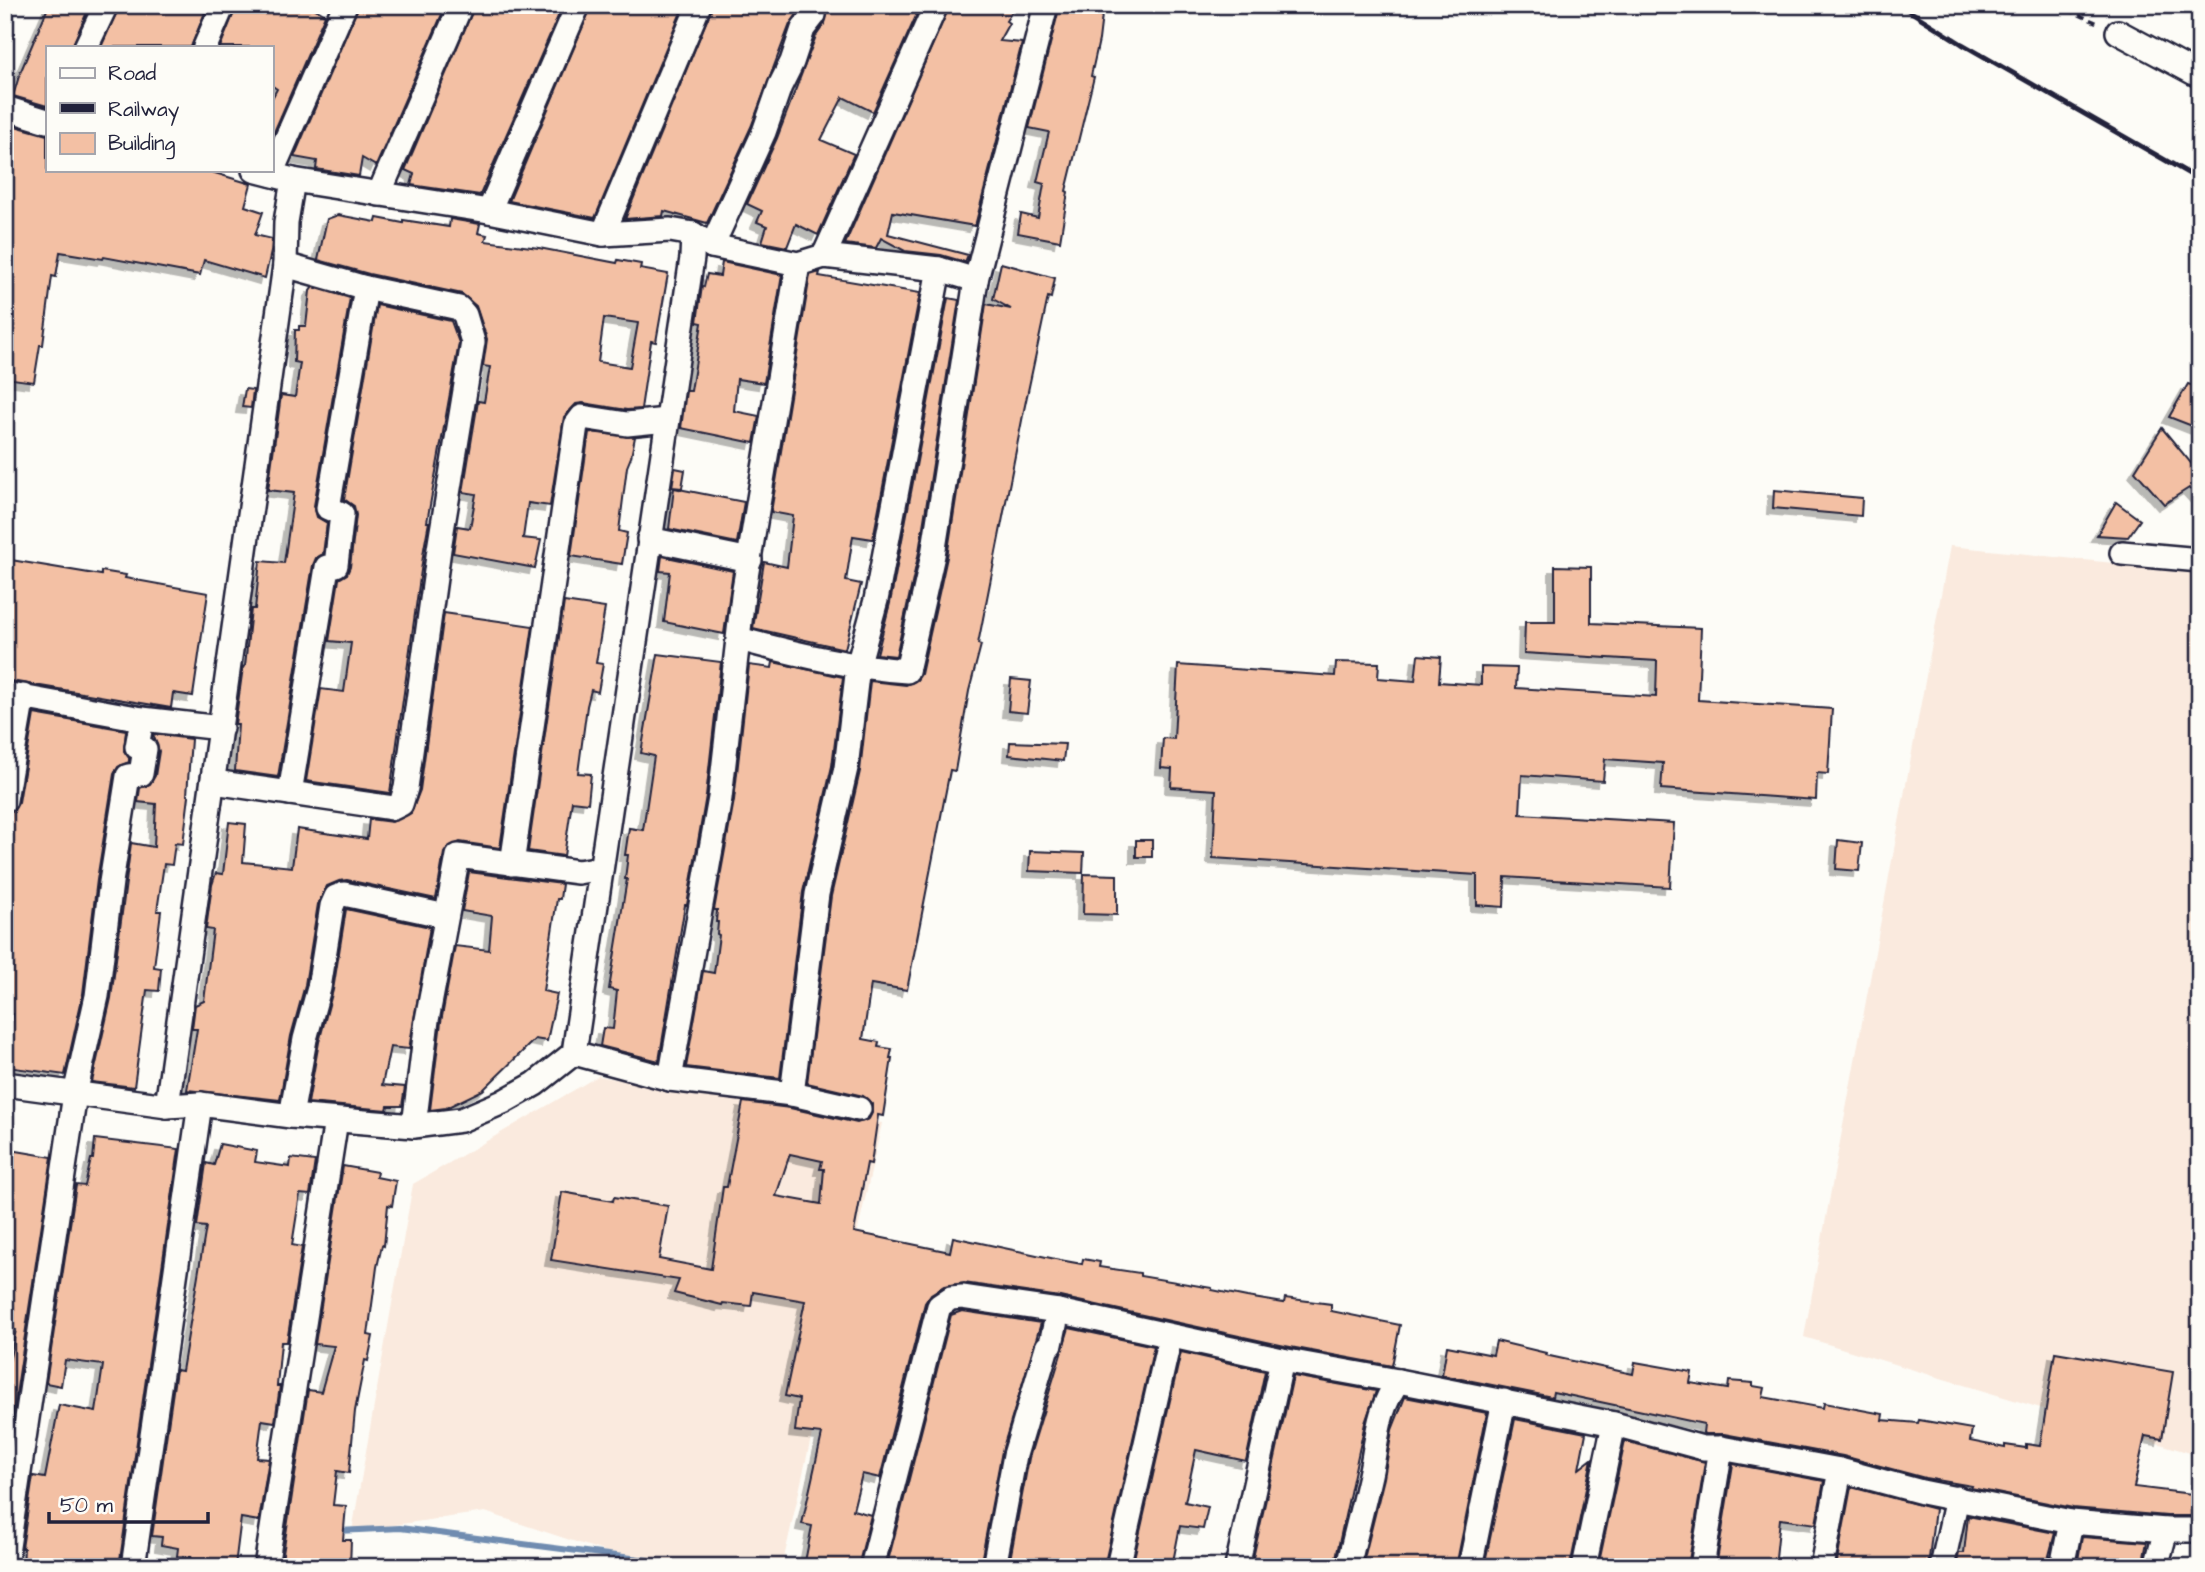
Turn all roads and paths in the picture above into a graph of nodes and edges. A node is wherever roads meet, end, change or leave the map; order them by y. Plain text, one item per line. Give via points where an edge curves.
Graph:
1 (106, 5) edge
2 (223, 5) edge
3 (345, 5) edge
4 (461, 5) edge
5 (578, 5) edge
6 (699, 5) edge
7 (815, 5) edge
8 (936, 5) edge
9 (1046, 5) edge
10 (2057, 5) edge
11 (2118, 32) joint
12 (86, 46) edge
13 (205, 46) edge
14 (2200, 76) edge
15 (5, 107) edge
16 (46, 121) edge
17 (273, 174) edge
18 (379, 194) junction
19 (489, 211) junction
20 (603, 234) junction
21 (703, 240) junction
22 (824, 256) junction
23 (798, 264) junction
24 (285, 265) junction
25 (939, 269) junction
26 (976, 280) junction
27 (366, 288) junction
28 (667, 420) junction
29 (649, 539) junction
30 (2122, 553) dead end
31 (750, 560) junction
32 (2200, 560) edge
33 (739, 639) junction
34 (858, 666) junction
35 (14, 695) edge
36 (142, 719) junction
37 (221, 729) junction
38 (214, 782) junction
39 (290, 793) junction
40 (5, 800) edge
41 (512, 864) junction
42 (601, 868) junction
43 (446, 916) junction
44 (573, 1053) junction
45 (670, 1079) junction
46 (5, 1084) edge
47 (75, 1094) junction
48 (792, 1094) junction
49 (200, 1104) junction
50 (167, 1106) junction
51 (859, 1109) dead end
52 (291, 1116) junction
53 (336, 1120) junction
54 (414, 1126) junction
55 (1058, 1311) junction
56 (1170, 1337) junction
57 (1282, 1360) junction
58 (1398, 1381) junction
59 (1504, 1401) junction
60 (1614, 1424) junction
61 (1721, 1448) junction
62 (1840, 1470) junction
63 (1957, 1498) junction
64 (2071, 1522) junction
65 (2166, 1530) junction
66 (2200, 1530) edge
67 (5, 1567) edge
68 (134, 1567) edge
69 (267, 1567) edge
70 (872, 1567) edge
71 (994, 1567) edge
72 (1118, 1567) edge
73 (1237, 1567) edge
74 (1348, 1567) edge
75 (1470, 1567) edge
76 (1584, 1567) edge
77 (1702, 1567) edge
78 (1822, 1567) edge
79 (1942, 1567) edge
80 (2062, 1567) edge
81 (2156, 1567) edge

1 - 12 street
2 - 13 street
3 - 17 street
4 - 18 street
5 - 19 street
6 - 20 street
7 - 21 street via 764,132
8 - 22 street
9 - 26 street
10 - 11 path
11 - 14 street
15 - 16 street
17 - 18 street
17 - 24 street via 286,222
18 - 19 street
19 - 20 street
20 - 21 street via 670,230
21 - 23 street
21 - 28 street via 692,258
22 - 23 street
22 - 25 street
23 - 31 street
24 - 27 street
24 - 37 street
25 - 26 street
25 - 34 street via 876,600
26 - 34 street via 933,555 907,671
27 - 39 street via 328,508 342,514 336,565 327,567
27 - 39 street via 460,308 473,342 406,788 401,804 393,808
28 - 29 street
28 - 41 street via 628,424 582,417 576,425
29 - 31 street
29 - 42 street
30 - 32 street
31 - 33 street
33 - 34 street
33 - 45 street via 720,798
34 - 48 street via 846,768 817,894
35 - 36 street
35 - 40 street
36 - 37 street
36 - 47 street via 137,747 145,749 141,774 128,776 97,996
37 - 38 street
38 - 39 street
38 - 50 street
41 - 42 street via 578,872
41 - 43 street via 458,856
42 - 44 street
43 - 52 street via 344,894 336,897
43 - 54 street
44 - 45 street
44 - 54 street via 535,1084 503,1102 461,1120
45 - 48 street
46 - 47 street
47 - 50 street
47 - 67 street
48 - 51 street
49 - 50 street
49 - 52 street
49 - 68 street
52 - 53 street
53 - 54 street
53 - 69 street
55 - 56 street
55 - 70 street via 962,1297 939,1306
55 - 71 street via 1015,1455
56 - 57 street
56 - 72 street
57 - 58 street
57 - 73 street
58 - 59 street
58 - 74 street via 1379,1421
59 - 60 street
59 - 75 street
60 - 61 street via 1703,1448
60 - 76 street
61 - 62 street
61 - 77 street
62 - 63 street
62 - 78 street
63 - 64 street
63 - 79 street
64 - 65 street
64 - 80 street
65 - 66 street
65 - 81 street

